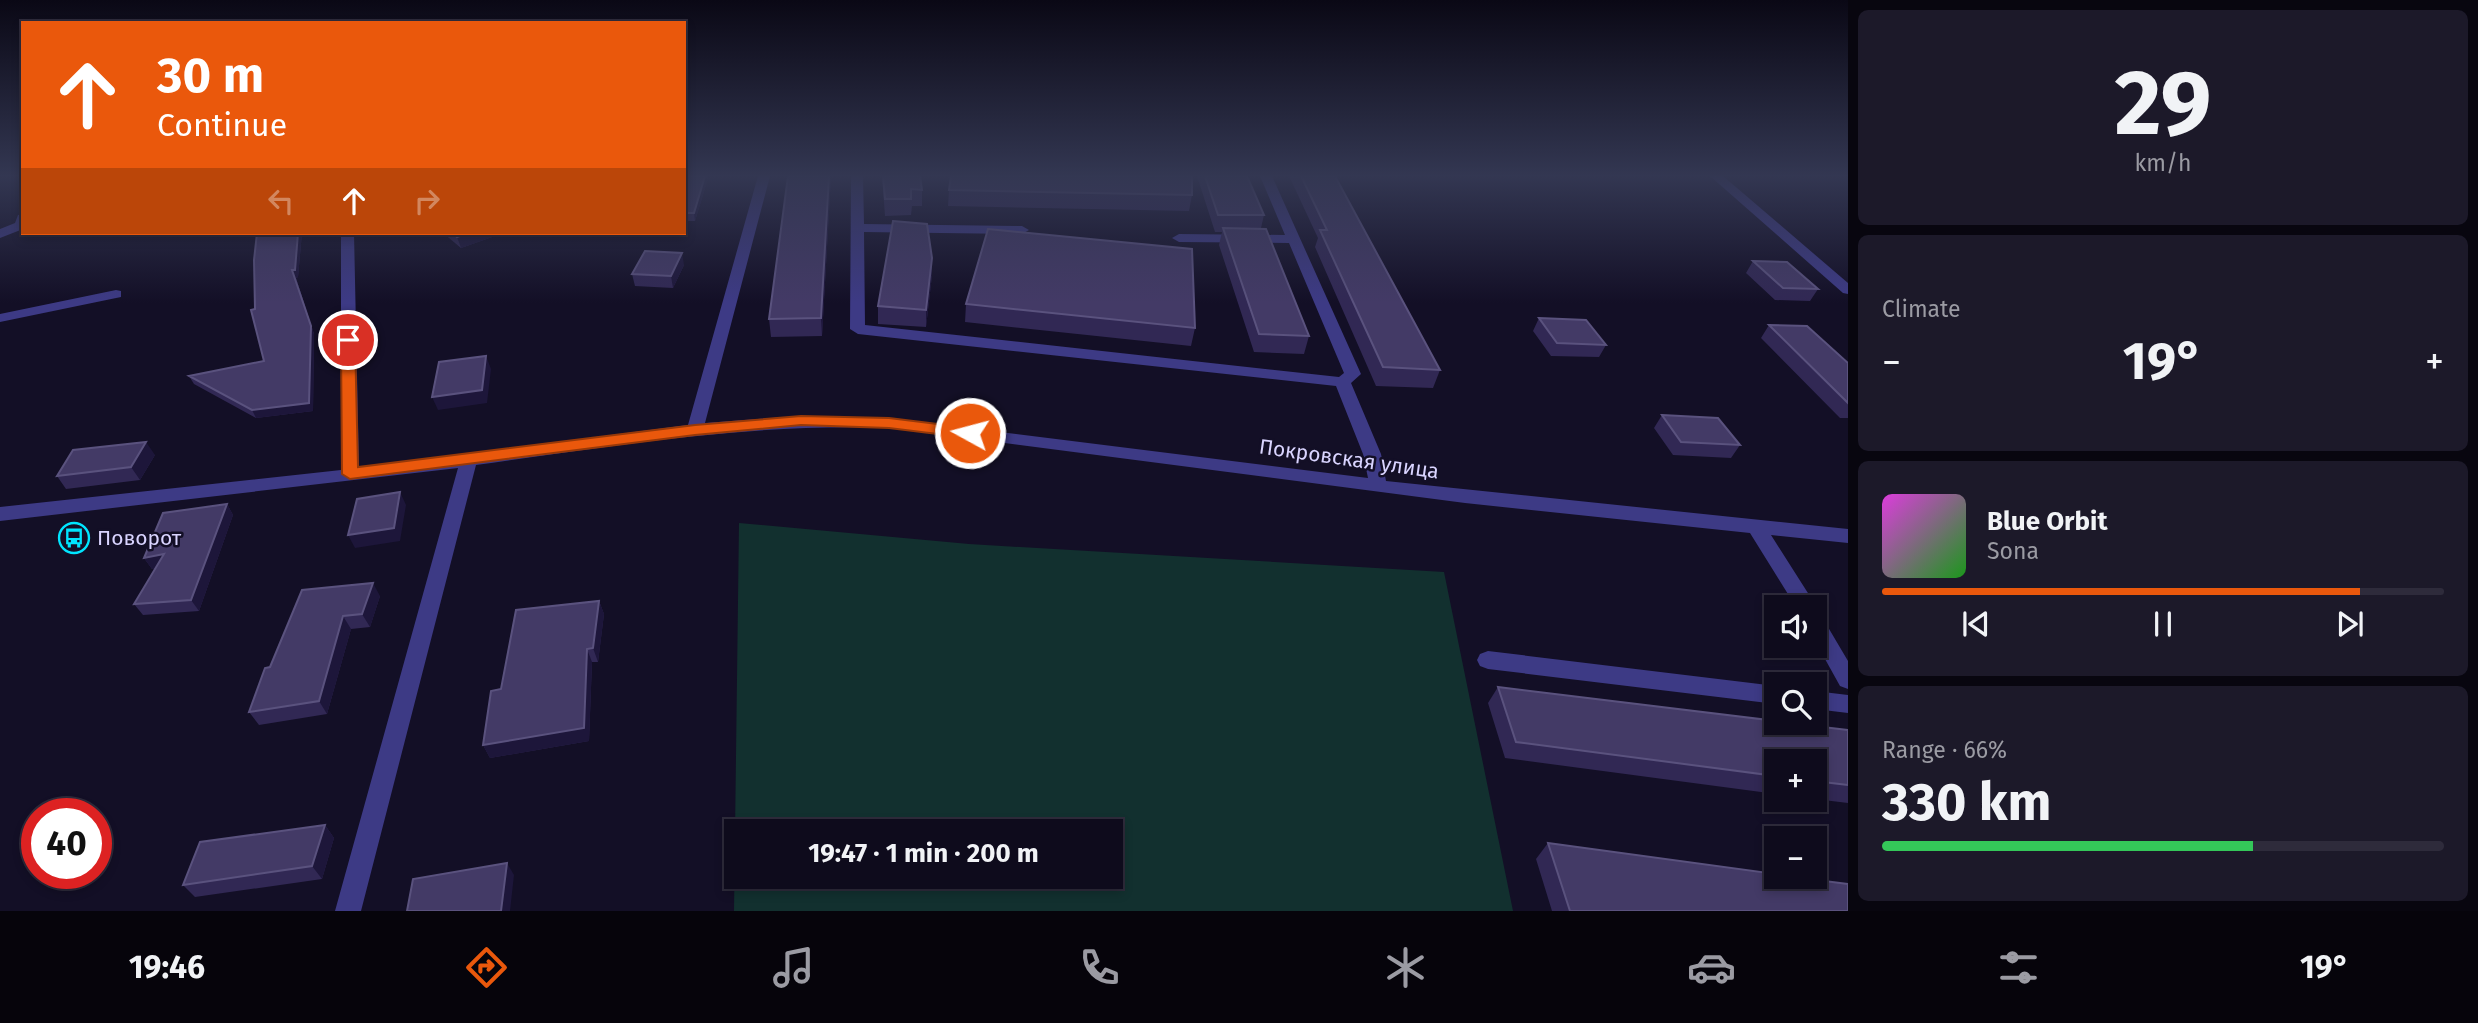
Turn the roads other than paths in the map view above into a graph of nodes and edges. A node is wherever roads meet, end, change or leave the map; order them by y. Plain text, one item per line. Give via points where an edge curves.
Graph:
1 (752, 219) edge
2 (858, 219) edge
3 (1285, 219) edge
4 (1766, 219) edge
5 (21, 225) edge
6 (858, 228) junction
7 (1022, 230) edge
8 (0, 234) edge
9 (347, 235) edge
10 (1179, 238) dead end
11 (1294, 239) junction
12 (1823, 267) junction
13 (1848, 269) edge
14 (1848, 290) edge
15 (116, 294) dead end
16 (0, 318) edge
17 (1342, 382) junction
18 (695, 430) junction
19 (469, 460) junction
20 (350, 474) junction
21 (1378, 484) junction
22 (0, 514) edge
23 (1756, 527) junction
24 (1848, 537) edge
25 (1798, 595) edge
26 (1827, 644) edge
27 (1488, 660) dead end
28 (1848, 680) edge
29 (1764, 694) edge
30 (1827, 701) edge
31 (1848, 704) edge
32 (348, 911) edge

1 - 18 street
2 - 6 street
3 - 11 street
4 - 12 street
5 - 8 street
6 - 7 street
6 - 17 street via 858,329
9 - 20 street
10 - 11 street
11 - 17 street via 1353,374
12 - 13 street
12 - 14 street
15 - 16 street
17 - 21 street via 1372,454
18 - 19 street, Покровская улица
18 - 21 street, Покровская улица via 801,421 889,423
19 - 20 street, Покровская улица
19 - 32 street
20 - 22 street, Покровская улица
21 - 23 street, Покровская улица
23 - 24 street, Покровская улица
23 - 25 street
26 - 28 street
27 - 29 street
30 - 31 street

